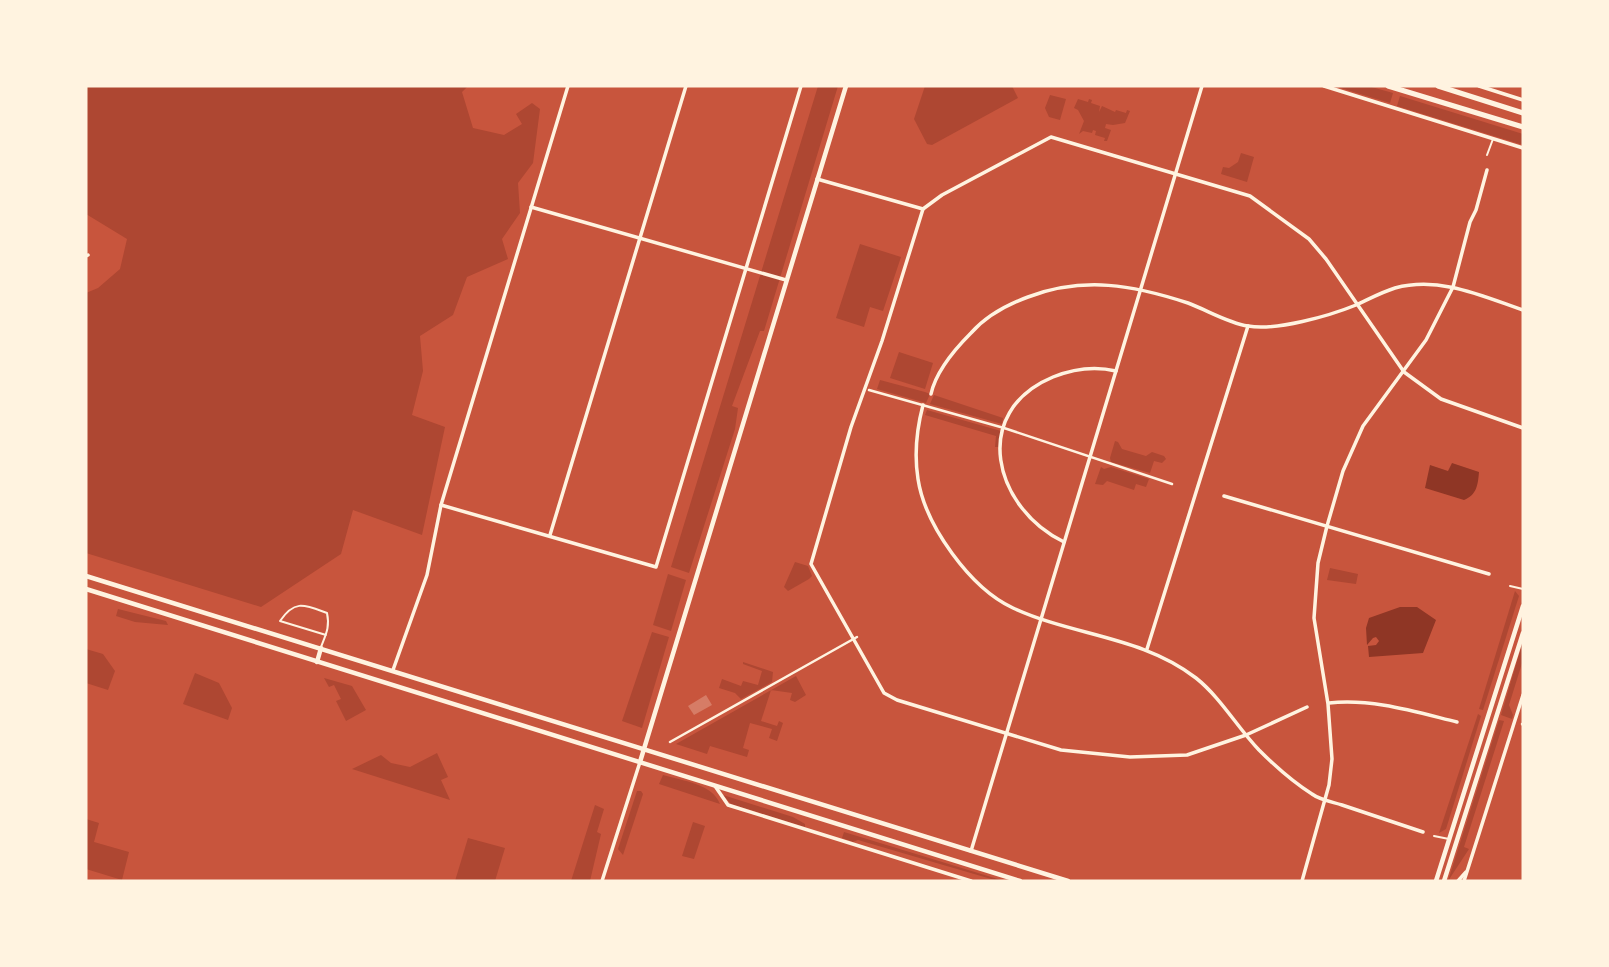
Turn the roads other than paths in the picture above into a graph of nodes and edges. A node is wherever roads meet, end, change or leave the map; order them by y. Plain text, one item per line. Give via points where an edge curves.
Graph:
1 (568, 86) edge
2 (686, 86) edge
3 (801, 86) edge
4 (846, 86) edge
5 (1202, 86) edge
6 (1324, 86) edge
7 (1388, 86) edge
8 (1438, 86) edge
9 (1479, 86) edge
10 (1523, 100) edge
11 (1523, 113) edge
12 (1523, 127) edge
13 (1493, 138) junction
14 (1523, 148) edge
15 (1487, 155) dead end
16 (1487, 170) dead end
17 (1174, 174) junction
18 (817, 179) junction
19 (531, 207) junction
20 (923, 209) junction
21 (639, 237) junction
22 (745, 267) junction
23 (786, 280) junction
24 (1453, 287) junction
25 (1140, 291) junction
26 (1357, 304) junction
27 (1523, 310) edge
28 (1248, 326) junction
29 (1116, 371) junction
30 (1404, 372) junction
31 (869, 390) dead end
32 (931, 394) dead end
33 (923, 405) junction
34 (1004, 428) junction
35 (1523, 428) edge
36 (1090, 457) junction
37 (1172, 484) dead end
38 (1224, 496) dead end
39 (441, 505) junction
40 (1327, 526) junction
41 (550, 535) junction
42 (1064, 542) junction
43 (1489, 574) dead end
44 (86, 576) edge
45 (1510, 586) dead end
46 (86, 589) edge
47 (1523, 589) edge
48 (1523, 606) edge
49 (1042, 619) junction
50 (1523, 633) edge
51 (326, 635) junction
52 (856, 638) junction
53 (321, 648) junction
54 (1147, 649) junction
55 (317, 662) junction
56 (393, 670) junction
57 (1523, 695) edge
58 (1328, 704) junction
59 (1307, 707) dead end
60 (1457, 722) dead end
61 (1007, 733) junction
62 (1246, 735) junction
63 (670, 742) dead end
64 (644, 749) junction
65 (640, 762) junction
66 (714, 784) junction
67 (1324, 799) junction
68 (1423, 832) dead end
69 (1434, 836) dead end
70 (1450, 839) junction
71 (971, 851) junction
72 (1468, 870) junction
73 (602, 881) edge
74 (971, 881) edge
75 (1020, 881) edge
76 (1068, 881) edge
77 (1302, 881) edge
78 (1436, 881) edge
79 (1444, 881) edge
80 (1458, 881) edge
81 (1464, 881) edge

1 - 19 street
2 - 21 street
3 - 22 street
4 - 18 street
5 - 17 street
6 - 13 street
7 - 12 main road
8 - 11 main road
9 - 10 street
13 - 14 street
13 - 15 lane
16 - 24 street
17 - 20 street via 1051,137
17 - 25 street
17 - 26 street via 1250,197 1288,222 1309,239
18 - 20 street
18 - 23 street
19 - 21 street
19 - 39 street
20 - 52 street via 811,564
21 - 22 street
21 - 41 street
22 - 23 street
22 - 41 street via 656,568
23 - 64 street
24 - 26 street via 1396,288
24 - 27 street
24 - 30 street
25 - 28 street
25 - 29 street
25 - 32 street via 1085,284 1053,288 1002,307 956,349
26 - 28 street via 1314,318
26 - 30 street
28 - 54 street
29 - 34 street via 1083,369 1045,380 1017,402
29 - 36 street
30 - 35 street via 1441,399
30 - 40 street via 1363,426 1342,471
31 - 33 street
33 - 34 street
33 - 49 street via 918,479 926,508 943,539 985,588 1011,607
34 - 36 street
34 - 42 street via 1000,460 1014,500 1037,525
36 - 37 street
36 - 42 street
38 - 40 street
39 - 41 street
39 - 56 street via 426,575
40 - 43 street
40 - 58 street via 1318,563 1314,618
42 - 49 street
44 - 53 street
45 - 47 lane
46 - 55 street
48 - 70 street
49 - 54 street
49 - 61 street
50 - 79 street
51 - 51 lane via 327,613 302,605 288,609 280,621
51 - 53 lane
52 - 61 street via 884,693
52 - 63 street
53 - 55 street
53 - 56 street
54 - 62 street via 1195,678
55 - 65 street
56 - 64 street
57 - 72 street
58 - 60 street via 1406,709
58 - 67 street via 1332,759
59 - 62 street
61 - 62 street via 1061,750 1130,757 1187,755
61 - 71 street
62 - 67 street via 1283,772
64 - 65 street
64 - 71 street
65 - 66 street
65 - 73 street
66 - 74 street via 728,804
66 - 75 street
67 - 68 street
67 - 77 street
69 - 70 lane
70 - 78 street
71 - 76 street
72 - 80 street
72 - 81 street

